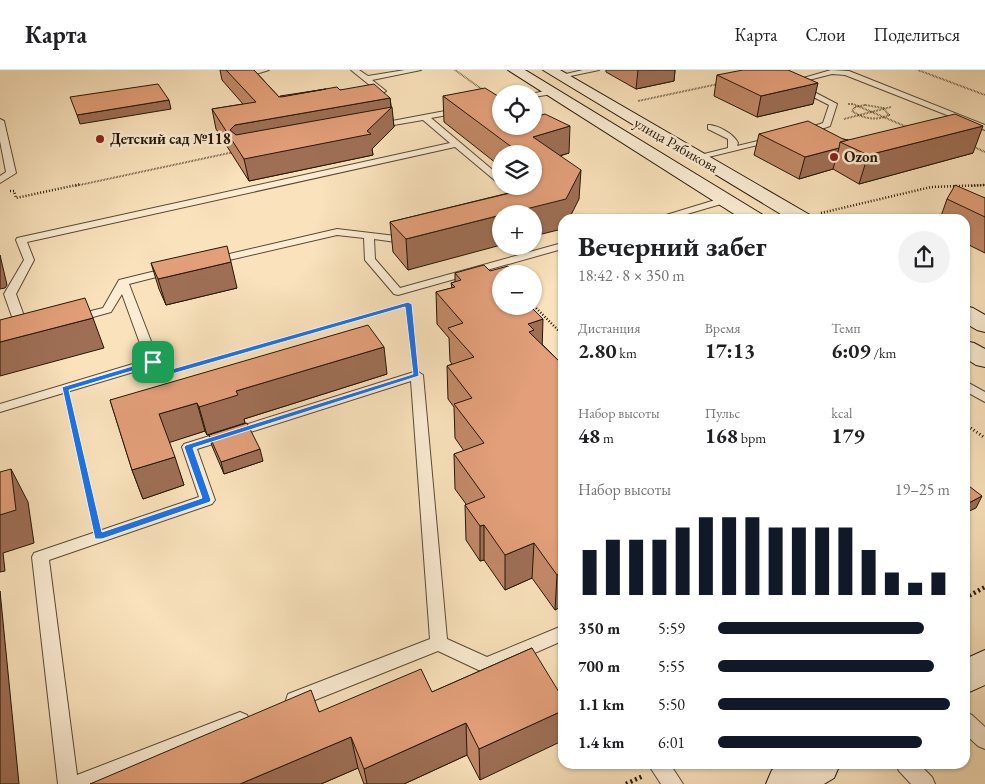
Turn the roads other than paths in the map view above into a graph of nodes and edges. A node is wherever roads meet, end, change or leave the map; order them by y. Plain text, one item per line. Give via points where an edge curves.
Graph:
1 (265, 70) edge
2 (355, 70) edge
3 (417, 70) edge
4 (515, 70) edge
5 (595, 70) edge
6 (556, 73) edge
7 (366, 79) junction
8 (532, 85) edge
9 (268, 93) edge
10 (542, 94) edge
11 (362, 98) edge
12 (468, 108) edge
13 (425, 117) junction
14 (0, 121) edge
15 (981, 126) edge
16 (711, 127) dead end
17 (366, 128) edge
18 (960, 129) edge
19 (806, 138) edge
20 (779, 139) edge
21 (455, 144) junction
22 (732, 150) junction
23 (699, 158) junction
24 (4, 159) edge
25 (492, 174) edge
26 (0, 180) edge
27 (725, 200) junction
28 (676, 214) edge
29 (748, 214) edge
30 (795, 214) edge
31 (423, 232) edge
32 (369, 236) junction
33 (558, 247) edge
34 (200, 264) edge
35 (181, 268) edge
36 (122, 282) junction
37 (970, 316) edge
38 (60, 321) edge
39 (985, 324) edge
40 (32, 328) edge
41 (970, 351) edge
42 (985, 360) edge
43 (970, 388) edge
44 (985, 398) edge
45 (0, 408) edge
46 (558, 635) edge
47 (439, 643) junction
48 (985, 666) edge
49 (970, 675) edge
50 (282, 704) edge
51 (254, 715) edge
52 (970, 726) edge
53 (985, 740) edge
54 (662, 769) edge
55 (812, 769) edge
56 (911, 769) edge
57 (68, 784) edge
58 (79, 784) edge
59 (674, 784) edge
60 (786, 784) edge
61 (925, 784) edge

1 - 9 lane via 251,72
2 - 7 lane
3 - 7 lane
4 - 8 street, улица Рябикова
5 - 6 lane
6 - 23 street, улица Рябикова
7 - 11 lane via 382,91
10 - 27 street, улица Рябикова
12 - 13 lane
13 - 17 lane
13 - 21 lane
14 - 24 lane
15 - 18 lane
15 - 19 lane via 839,71 790,83 833,104 827,124 798,134
16 - 22 lane via 732,138
20 - 22 lane
21 - 25 lane
21 - 40 lane via 21,240 29,260 10,294 23,331
22 - 23 lane
23 - 30 street, улица Рябикова
24 - 26 lane via 10,173
27 - 28 lane
27 - 29 street, улица Рябикова
31 - 32 lane via 396,239
32 - 33 lane via 370,260 398,292
32 - 34 lane via 337,232
35 - 36 lane
36 - 38 lane via 107,310
36 - 45 lane via 153,362
37 - 39 street
41 - 42 street
43 - 44 lane
46 - 47 lane via 487,666
47 - 50 lane
47 - 57 lane via 417,375 189,447 207,500 40,557
48 - 49 street
51 - 58 lane
52 - 53 lane
54 - 59 lane
55 - 60 street
56 - 61 lane

